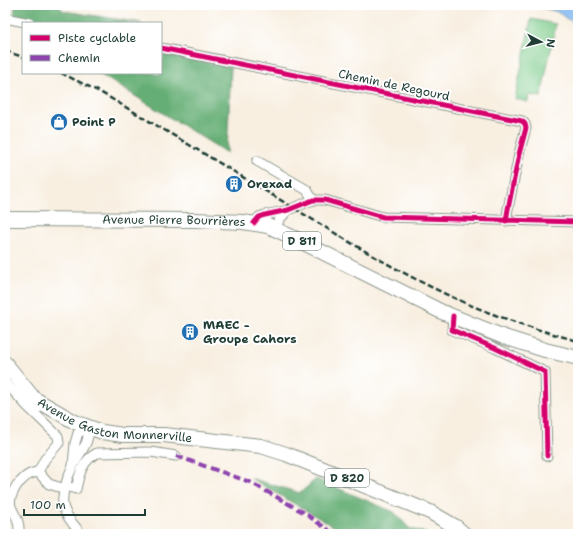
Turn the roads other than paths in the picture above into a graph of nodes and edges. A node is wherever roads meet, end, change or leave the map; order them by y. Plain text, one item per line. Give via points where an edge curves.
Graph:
1 (5, 18) edge
2 (25, 22) edge
3 (162, 48) edge
4 (257, 161) dead end
5 (313, 200) junction
6 (288, 210) junction
7 (5, 219) edge
8 (506, 221) junction
9 (578, 222) edge
10 (254, 223) junction
11 (276, 229) junction
12 (453, 316) junction
13 (578, 358) edge
14 (5, 363) edge
15 (5, 382) edge
16 (85, 433) junction
17 (176, 456) dead end
18 (547, 456) dead end
19 (38, 472) junction
20 (65, 487) junction
21 (19, 534) edge
22 (81, 534) edge
23 (464, 534) edge

1 - 2 street
3 - 8 street, Chemin de Regourd via 522,121 526,128
4 - 5 street via 307,190
5 - 6 street
5 - 8 street via 325,200 383,217
6 - 10 street via 259,217
6 - 11 street via 279,220
7 - 10 main road, Avenue Pierre Bourrières / D 811 via 194,220
8 - 9 street
10 - 11 main road, Avenue Pierre Bourrières / D 811
11 - 12 main road, Avenue Pierre Bourrières / D 811
12 - 13 main road, Avenue Pierre Bourrières / D 811 via 504,337
12 - 18 street via 452,330 545,372
14 - 16 main road, Avenue Gaston Monnerville / D 820 via 49,416 70,430
15 - 19 street via 58,436 59,443
16 - 20 street via 75,443 73,466
16 - 23 main road, Avenue Gaston Monnerville / D 820 via 102,441 124,444 192,438 261,446 430,512
17 - 20 street via 151,452 97,453 90,456 84,465 76,489
19 - 20 street via 49,484
19 - 21 street via 30,473 6,500 7,509 16,518
20 - 22 street via 63,508

